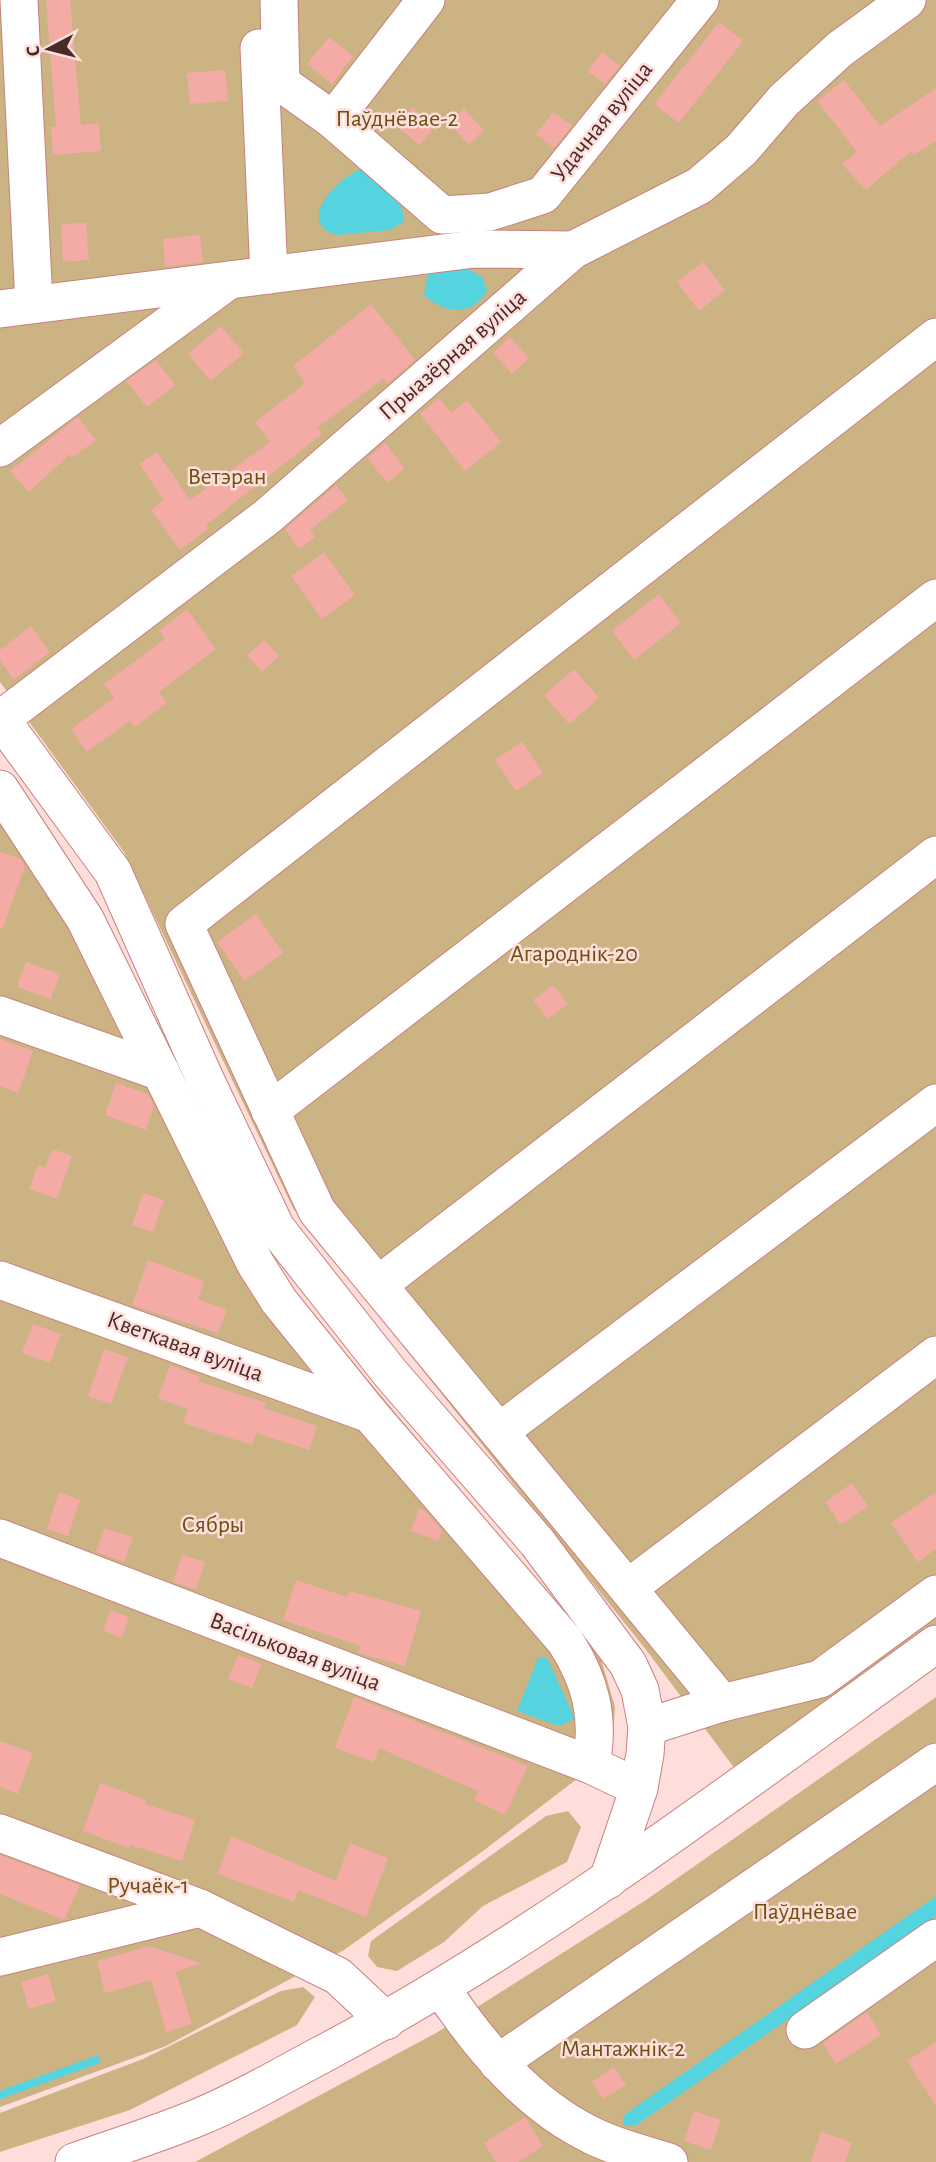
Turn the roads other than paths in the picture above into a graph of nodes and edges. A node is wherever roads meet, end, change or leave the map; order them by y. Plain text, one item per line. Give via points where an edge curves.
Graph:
1 (19, 0) edge
2 (257, 0) edge
3 (279, 0) edge
4 (426, 0) edge
5 (700, 0) edge
6 (907, 0) edge
7 (333, 120) junction
8 (573, 250) junction
9 (270, 275) junction
10 (230, 279) junction
11 (17, 306) edge
12 (936, 337) edge
13 (0, 448) edge
14 (936, 598) edge
15 (0, 719) edge
16 (0, 789) edge
17 (936, 855) edge
18 (0, 1015) edge
19 (161, 1072) junction
20 (936, 1103) edge
21 (271, 1111) junction
22 (0, 1280) edge
23 (378, 1285) junction
24 (936, 1355) edge
25 (370, 1414) junction
26 (499, 1432) junction
27 (0, 1538) edge
28 (628, 1588) junction
29 (936, 1594) edge
30 (936, 1644) edge
31 (722, 1703) junction
32 (648, 1727) junction
33 (936, 1762) edge
34 (591, 1765) junction
35 (639, 1788) junction
36 (0, 1833) edge
37 (608, 1880) junction
38 (200, 1908) junction
39 (936, 1938) edge
40 (0, 1957) edge
41 (441, 1988) junction
42 (386, 2021) junction
43 (805, 2029) dead end
44 (498, 2063) junction
45 (606, 2153) edge
46 (74, 2162) edge
47 (669, 2162) edge

1 - 11 street
2 - 9 street
3 - 7 street via 281,83
4 - 7 street
5 - 7 street, Удачная вуліца via 543,195 490,212 442,215
6 - 8 street, Прыазёрная вуліца via 840,49 699,186
8 - 9 street via 474,249
8 - 15 street, Прыазёрная вуліца via 268,516
9 - 10 street
10 - 11 street
10 - 13 street
12 - 21 street via 184,924
14 - 21 street
15 - 32 street via 113,872 275,1227 391,1374 537,1542 628,1664 640,1690
16 - 19 street via 85,919
17 - 23 street
18 - 19 street
19 - 25 street via 255,1263 279,1301
20 - 26 street
21 - 23 street via 317,1211
22 - 25 street, Кветкавая вуліца
23 - 26 street
24 - 28 street
25 - 34 street via 580,1664 596,1717
26 - 28 street
27 - 34 street, Васільковая вуліца
28 - 31 street
29 - 31 street via 820,1679
30 - 37 street
31 - 32 street
32 - 35 street
33 - 44 street
34 - 35 street, Васільковая вуліца
35 - 37 street
36 - 38 street
37 - 41 street
38 - 40 street
38 - 42 street via 338,1976
39 - 43 street
41 - 42 street
41 - 44 street
42 - 46 street via 198,2118
44 - 45 street
45 - 47 street

